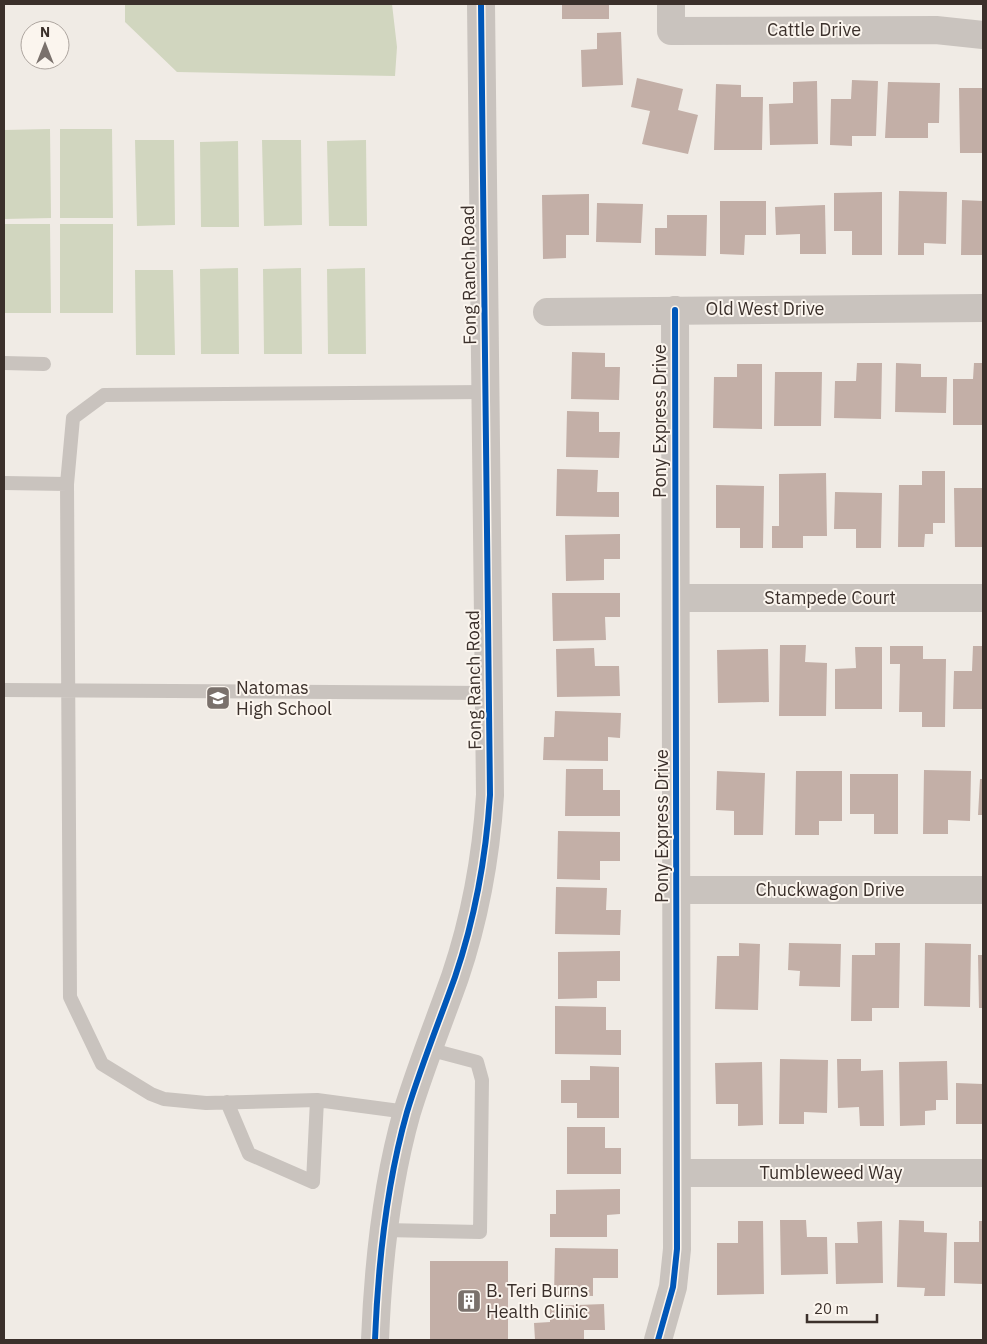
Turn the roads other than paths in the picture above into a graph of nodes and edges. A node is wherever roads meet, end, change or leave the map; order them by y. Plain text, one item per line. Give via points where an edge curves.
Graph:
1 (481, 4) edge
2 (670, 4) edge
3 (983, 35) edge
4 (983, 308) edge
5 (675, 310) junction
6 (547, 312) dead end
7 (4, 363) edge
8 (44, 364) dead end
9 (486, 392) junction
10 (4, 483) edge
11 (67, 484) junction
12 (676, 598) junction
13 (983, 598) edge
14 (4, 690) edge
15 (69, 690) junction
16 (489, 693) junction
17 (677, 890) junction
18 (983, 890) edge
19 (428, 1049) junction
20 (317, 1100) junction
21 (227, 1102) junction
22 (407, 1112) junction
23 (983, 1172) edge
24 (678, 1173) junction
25 (384, 1230) junction
26 (375, 1340) edge
27 (658, 1340) edge

1 - 9 street, Fong Ranch Road
2 - 3 street, Cattle Drive via 671,31 936,30
4 - 5 street, Old West Drive
5 - 6 street, Old West Drive
5 - 12 street, Pony Express Drive
7 - 8 lane
9 - 11 lane via 104,395 74,418
9 - 16 street, Fong Ranch Road
10 - 11 lane
11 - 15 lane
12 - 13 street, Stampede Court
12 - 17 street, Pony Express Drive
14 - 15 lane
15 - 16 lane
15 - 21 lane via 70,997 102,1064 164,1099
16 - 19 street, Fong Ranch Road via 490,795 482,868 474,912 455,976
17 - 18 street, Chuckwagon Drive
17 - 24 street, Pony Express Drive
19 - 22 street, Fong Ranch Road
19 - 25 lane via 477,1062 482,1080 480,1232
20 - 21 lane
20 - 21 lane via 313,1182 249,1154
20 - 22 lane
22 - 25 street, Fong Ranch Road
23 - 24 street, Tumbleweed Way
24 - 27 street, Pony Express Drive via 673,1286
25 - 26 street, Fong Ranch Road

